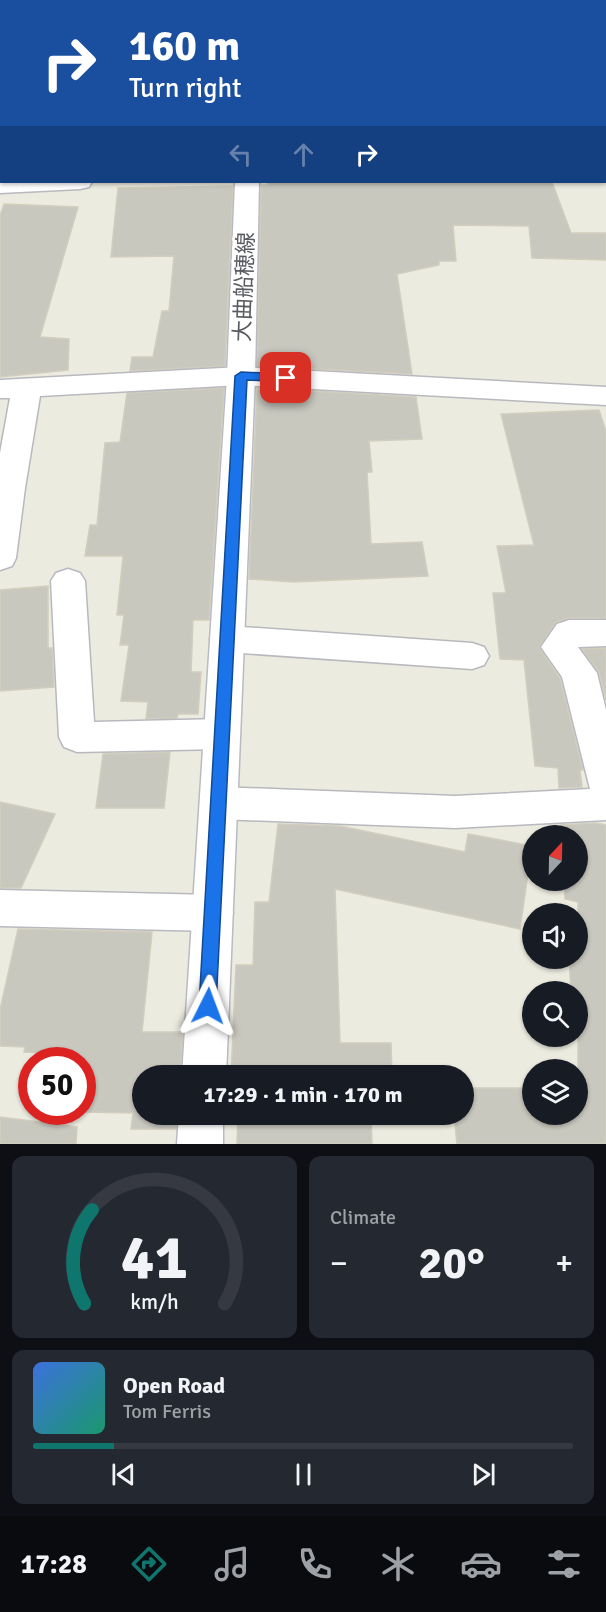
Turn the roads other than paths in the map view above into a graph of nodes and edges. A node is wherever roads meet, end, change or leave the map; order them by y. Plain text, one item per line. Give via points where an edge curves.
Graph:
1 (60, 183) edge
2 (248, 183) edge
3 (0, 186) edge
4 (241, 376) junction
5 (14, 388) edge
6 (606, 396) edge
7 (4, 488) edge
8 (0, 558) edge
9 (68, 581) dead end
10 (606, 633) edge
11 (226, 639) junction
12 (472, 656) dead end
13 (222, 734) junction
14 (606, 784) edge
15 (219, 803) junction
16 (606, 804) edge
17 (0, 908) edge
18 (213, 913) junction
19 (205, 1065) edge
20 (201, 1125) edge
21 (200, 1144) edge

1 - 3 street
2 - 4 street, 大曲船穂線
4 - 5 street
4 - 6 street
4 - 11 street, 大曲船穂線
5 - 7 street
7 - 8 street
9 - 13 street via 77,737
10 - 14 street via 569,633 558,647 579,673
11 - 12 street
11 - 13 street, 大曲船穂線
13 - 15 street, 大曲船穂線
15 - 16 street via 455,812
15 - 18 street, 大曲船穂線
17 - 18 street
18 - 19 street, 大曲船穂線
20 - 21 street

